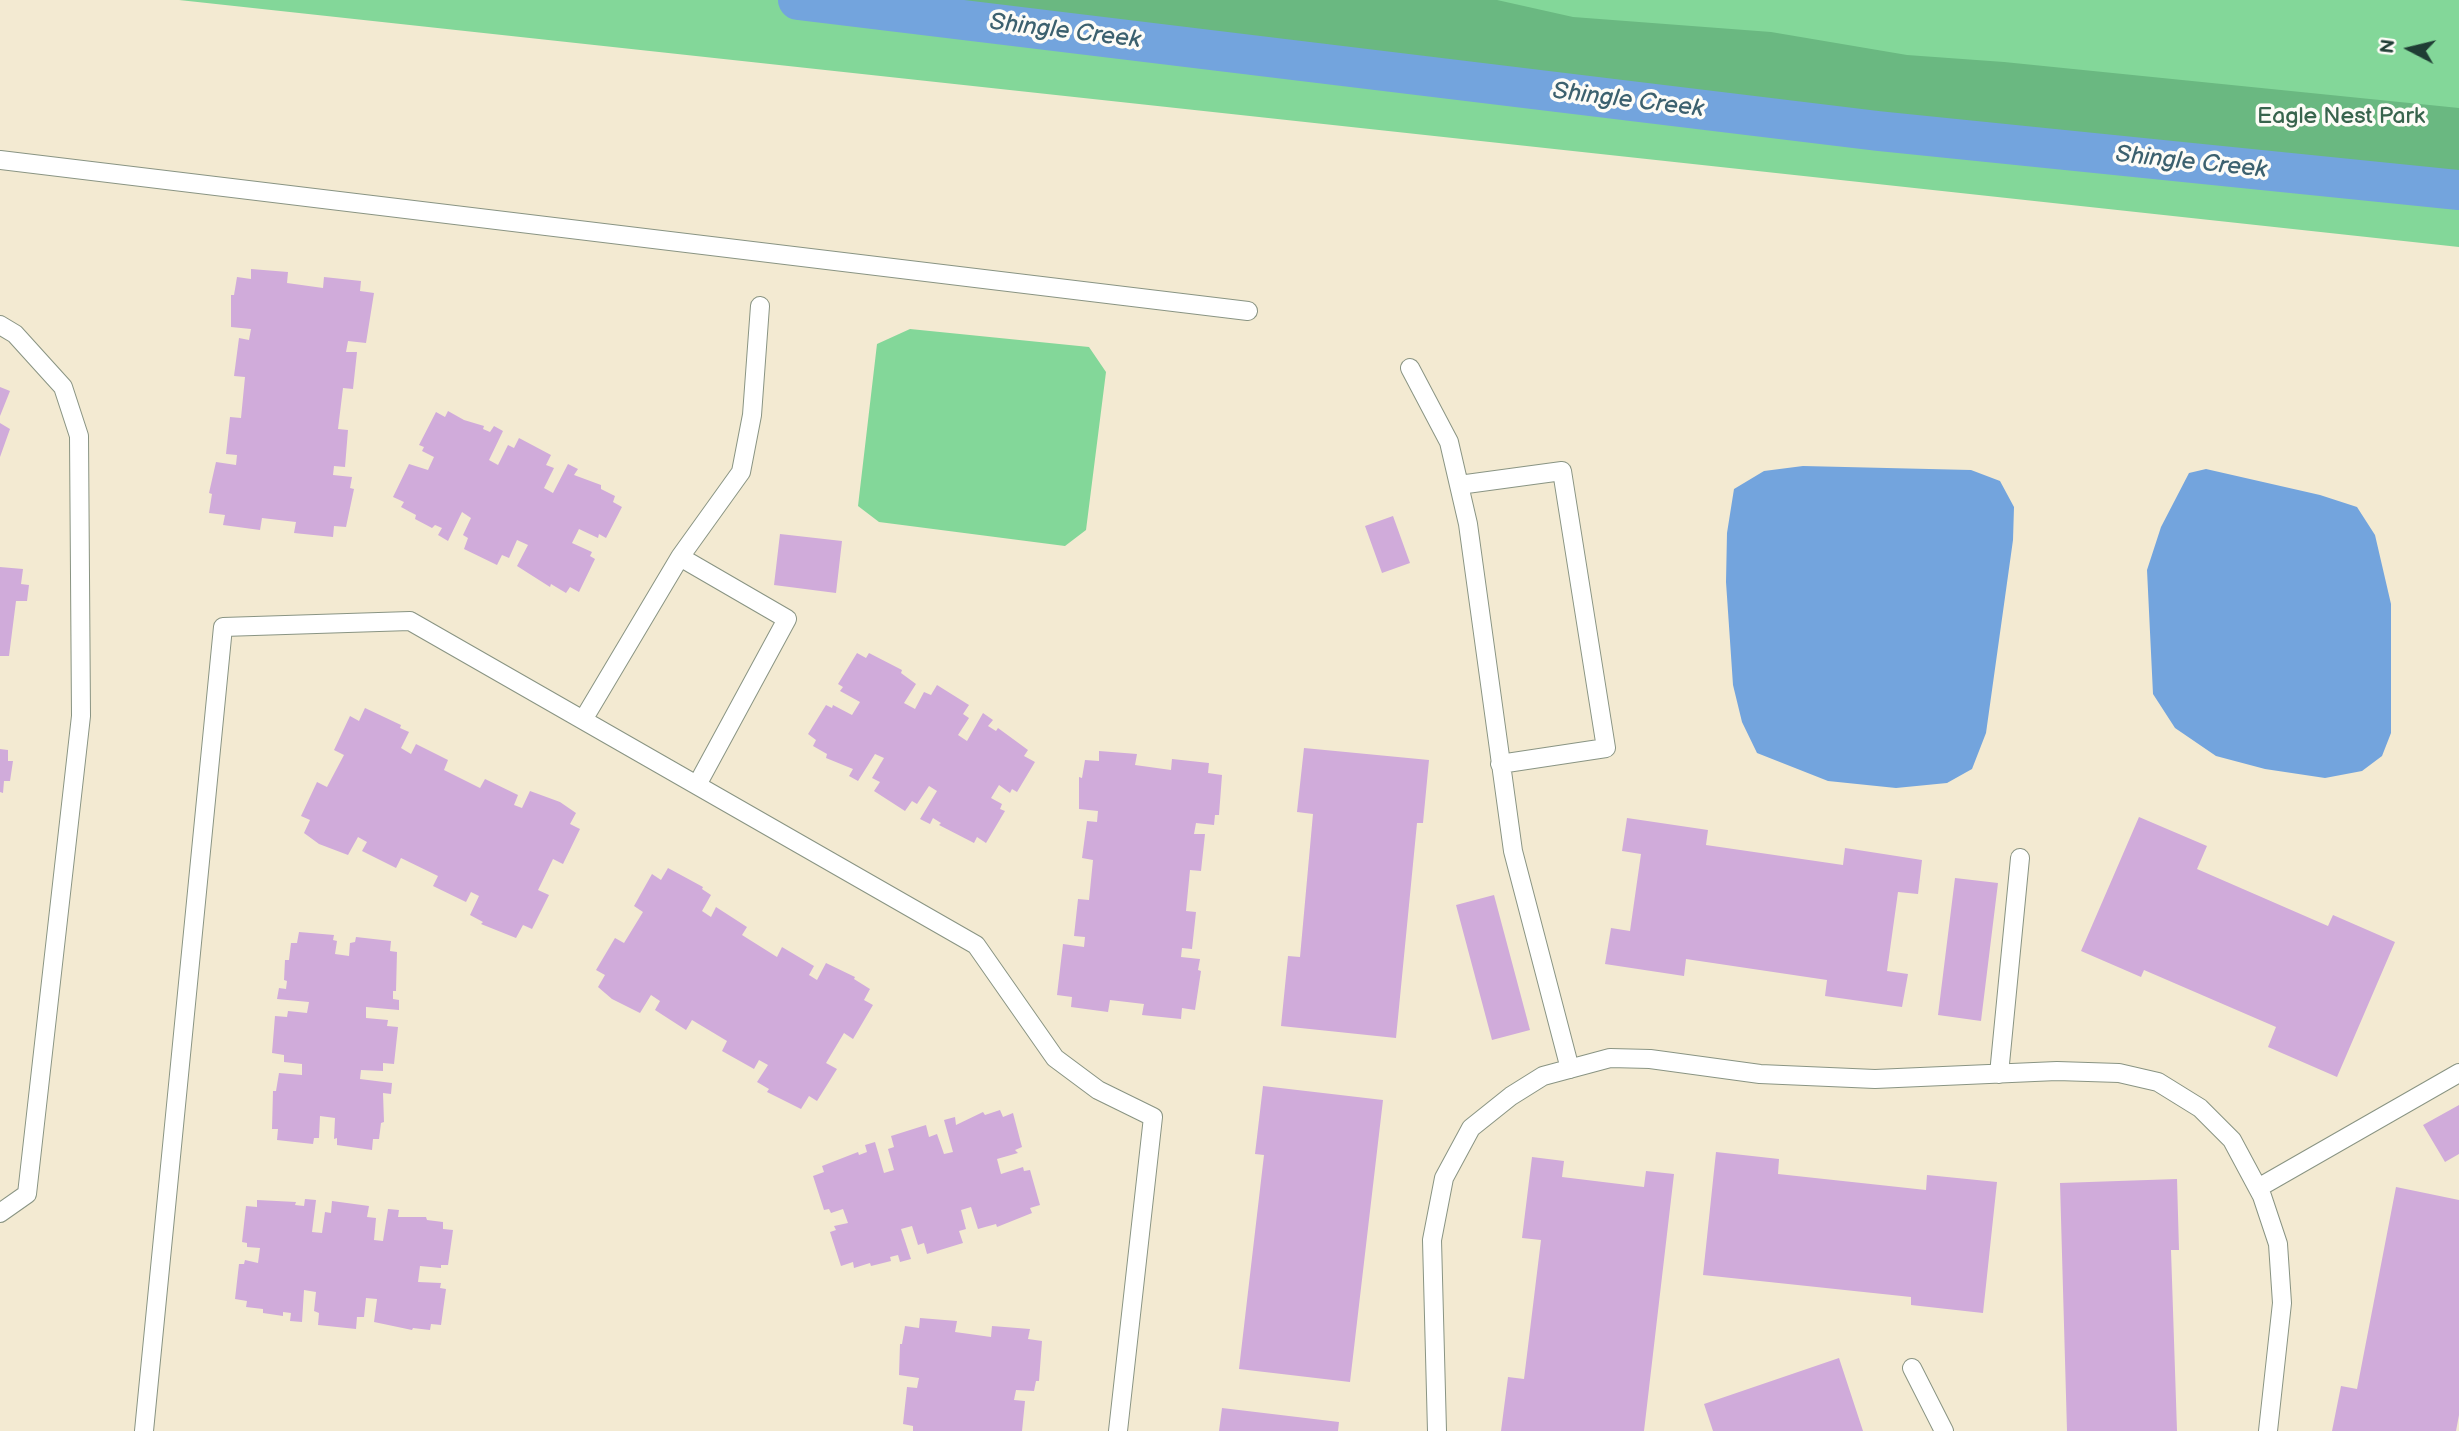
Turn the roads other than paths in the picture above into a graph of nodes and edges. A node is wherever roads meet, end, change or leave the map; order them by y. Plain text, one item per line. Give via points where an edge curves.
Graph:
1 (0, 160) edge
2 (760, 306) dead end
3 (1248, 311) dead end
4 (0, 325) edge
5 (1410, 368) dead end
6 (1459, 485) junction
7 (680, 557) junction
8 (583, 720) junction
9 (1500, 764) junction
10 (696, 785) junction
11 (2020, 858) dead end
12 (1570, 1069) junction
13 (2459, 1073) edge
14 (1999, 1074) junction
15 (2258, 1188) junction
16 (0, 1213) edge
17 (1912, 1368) dead end
18 (144, 1431) edge
19 (1118, 1431) edge
20 (1437, 1431) edge
21 (1944, 1431) edge
22 (2268, 1431) edge

1 - 3 lane
2 - 7 lane via 752,415 741,472
4 - 16 lane via 15,334 63,387 79,436 81,716 27,1194
5 - 6 lane via 1449,442
6 - 9 lane
6 - 9 lane via 1562,471 1606,748
7 - 8 lane
7 - 10 lane via 787,619
8 - 10 lane
8 - 18 lane via 410,621 223,627
9 - 12 lane via 1513,851
10 - 19 lane via 976,945 1055,1058 1098,1090 1153,1117
11 - 14 lane
12 - 14 lane via 1610,1058 1636,1058 1811,1077
12 - 20 lane via 1542,1076 1471,1128 1444,1178 1432,1240
13 - 15 lane
14 - 15 lane via 2119,1073 2158,1082 2200,1108 2232,1140
15 - 22 lane via 2278,1244 2281,1303
17 - 21 lane

